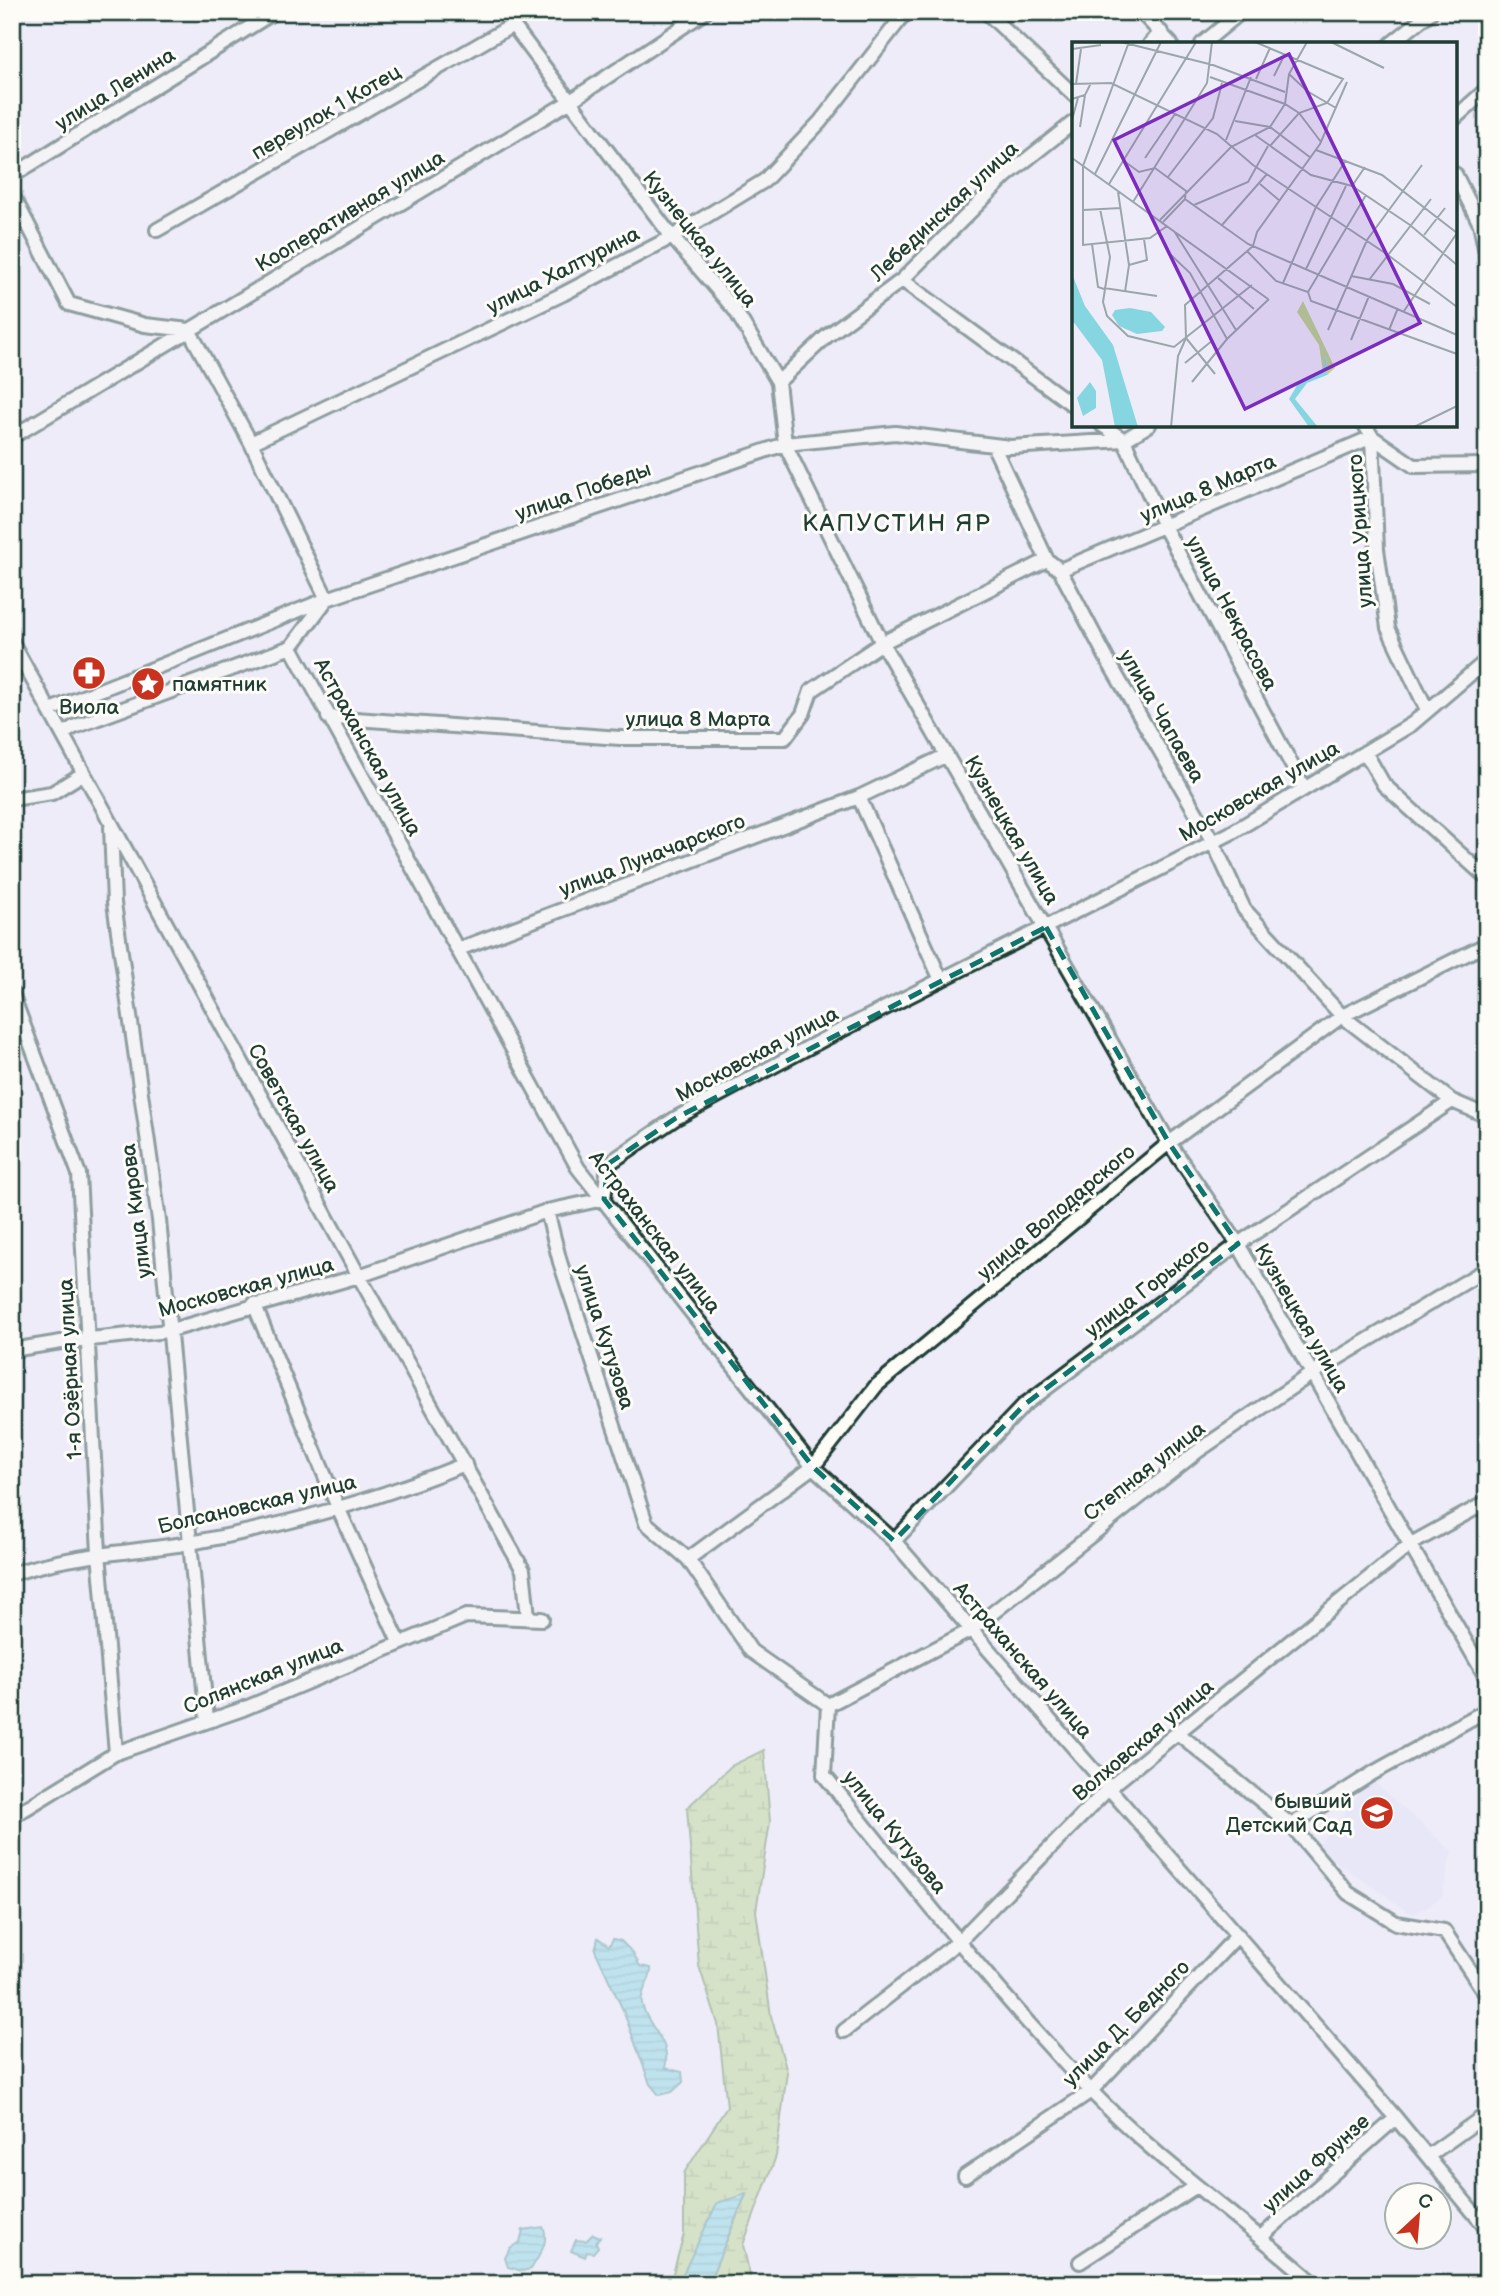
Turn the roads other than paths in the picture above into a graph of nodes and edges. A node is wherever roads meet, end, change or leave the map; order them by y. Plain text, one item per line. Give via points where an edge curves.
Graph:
1 (274, 12) edge
2 (503, 12) edge
3 (705, 12) edge
4 (906, 12) edge
5 (986, 12) edge
6 (1141, 12) edge
7 (1241, 12) edge
8 (1431, 12) edge
9 (513, 25) junction
10 (1161, 32) junction
11 (1152, 42) edge
12 (1169, 42) edge
13 (1204, 42) edge
14 (1394, 42) edge
15 (1487, 89) edge
16 (1072, 93) edge
17 (569, 102) junction
18 (1457, 116) edge
19 (1072, 124) edge
20 (12, 176) edge
21 (1457, 178) edge
22 (12, 194) edge
23 (157, 230) dead end
24 (672, 237) junction
25 (1487, 258) edge
26 (902, 280) junction
27 (190, 330) junction
28 (778, 382) junction
29 (1072, 405) edge
30 (1105, 427) edge
31 (1146, 427) edge
32 (1365, 427) edge
33 (12, 437) edge
34 (1372, 438) junction
35 (1124, 440) junction
36 (251, 443) junction
37 (785, 444) junction
38 (993, 445) junction
39 (1487, 465) edge
40 (1165, 528) junction
41 (1047, 560) junction
42 (1060, 570) junction
43 (327, 600) junction
44 (12, 642) edge
45 (882, 643) junction
46 (291, 647) junction
47 (1487, 660) edge
48 (50, 710) junction
49 (1427, 710) junction
50 (328, 717) junction
51 (62, 734) junction
52 (1365, 752) junction
53 (947, 755) junction
54 (84, 773) junction
55 (1304, 789) junction
56 (859, 797) junction
57 (12, 799) edge
58 (111, 823) junction
59 (1213, 842) junction
60 (1487, 878) edge
61 (1046, 927) junction
62 (1487, 944) edge
63 (459, 949) junction
64 (942, 980) junction
65 (12, 994) edge
66 (1342, 1016) junction
67 (1452, 1101) junction
68 (1487, 1116) edge
69 (1169, 1143) junction
70 (604, 1199) junction
71 (547, 1211) junction
72 (1238, 1244) junction
73 (1487, 1269) edge
74 (359, 1276) junction
75 (254, 1304) junction
76 (168, 1331) junction
77 (87, 1339) junction
78 (12, 1350) edge
79 (1311, 1374) junction
80 (465, 1464) junction
81 (813, 1467) junction
82 (1487, 1502) edge
83 (339, 1510) junction
84 (894, 1541) junction
85 (188, 1543) junction
86 (1411, 1544) junction
87 (99, 1553) junction
88 (688, 1559) junction
89 (12, 1574) edge
90 (528, 1616) junction
91 (542, 1619) dead end
92 (971, 1630) junction
93 (399, 1642) junction
94 (1487, 1679) edge
95 (828, 1705) junction
96 (1487, 1710) edge
97 (206, 1720) junction
98 (1179, 1734) junction
99 (116, 1753) junction
100 (1109, 1788) junction
101 (12, 1817) edge
102 (1291, 1825) junction
103 (1238, 1936) junction
104 (959, 1941) junction
105 (1487, 1996) edge
106 (844, 2031) dead end
107 (1091, 2091) junction
108 (1487, 2114) edge
109 (1396, 2118) junction
110 (1428, 2156) junction
111 (965, 2176) dead end
112 (1195, 2187) junction
113 (1487, 2229) edge
114 (1262, 2236) junction
115 (1080, 2262) dead end
116 (1315, 2284) edge

1 - 20 street, улица Ленина
2 - 9 street, Кузнецкая улица
3 - 17 street, Кооперативная улица
4 - 24 street, улица Халтурина via 820,122 764,181
5 - 16 street
6 - 10 street
7 - 13 street
8 - 14 street
9 - 17 street, Кузнецкая улица
9 - 23 street, переулок 1 Котец
10 - 11 street
10 - 12 street
15 - 18 street
17 - 24 street, Кузнецкая улица
17 - 27 street, Кооперативная улица
19 - 26 street, Лебединская улица via 1006,176
21 - 25 street via 1480,224
22 - 27 street via 69,304 145,325
24 - 28 street, Кузнецкая улица via 735,310
24 - 36 street, улица Халтурина
26 - 28 street, Лебединская улица via 827,336
26 - 29 street
27 - 33 street, Кооперативная улица
27 - 36 street
28 - 37 street, Кузнецкая улица
30 - 35 street
31 - 35 street, улица Победы
32 - 34 street, улица Урицкого
34 - 39 street via 1413,466
34 - 40 street, улица 8 Марта
34 - 49 street, улица Урицкого via 1377,549 1388,628
35 - 38 street, улица Победы
35 - 40 street, улица Некрасова
36 - 43 street
37 - 38 street, улица Победы via 895,433
37 - 43 street, улица Победы
37 - 45 street, Кузнецкая улица
38 - 41 street, улица Чапаева
40 - 42 street, улица 8 Марта
40 - 55 street, улица Некрасова
41 - 42 street, улица Чапаева
41 - 45 street, улица 8 Марта
42 - 59 street, улица Чапаева
43 - 46 street, Астраханская улица
43 - 48 street, улица Победы
44 - 48 street, Советская улица
45 - 50 street, улица 8 Марта via 811,691 803,714 785,738 620,738
45 - 53 street, Кузнецкая улица
46 - 50 street, Астраханская улица
46 - 51 street
47 - 49 street, Московская улица
48 - 51 street, Советская улица
49 - 52 street, Московская улица
50 - 63 street, Астраханская улица
51 - 54 street, Советская улица
52 - 55 street, Московская улица
52 - 60 street via 1384,785
53 - 56 street, улица Луначарского
53 - 61 street, Кузнецкая улица
54 - 57 street via 52,793
54 - 58 street, Советская улица
55 - 59 street, Московская улица
56 - 63 street, улица Луначарского
56 - 64 street
58 - 74 street, Советская улица
58 - 76 street, улица Кирова via 114,903 159,1220
59 - 61 street, Московская улица
59 - 66 street, улица Чапаева via 1244,909
61 - 64 street, Московская улица
61 - 69 street, Кузнецкая улица
62 - 66 street, улица Володарского
63 - 70 street, Астраханская улица via 578,1168
64 - 70 street, Московская улица via 676,1118 608,1164
65 - 77 street, 1-я Озёрная улица via 79,1174
66 - 67 street, улица Чапаева
66 - 69 street, улица Володарского
67 - 68 street, улица Чапаева
67 - 72 street, улица Горького
69 - 72 street, Кузнецкая улица
69 - 81 street, улица Володарского via 876,1386
70 - 71 street, Московская улица
70 - 81 street, Астраханская улица
71 - 74 street, Московская улица
71 - 88 street, улица Кутузова via 646,1523
72 - 79 street, Кузнецкая улица
72 - 84 street, улица Горького via 1024,1405
73 - 79 street, Степная улица
74 - 75 street, Московская улица
74 - 80 street, Советская улица
75 - 76 street, Московская улица
75 - 83 street
76 - 77 street, Московская улица
76 - 85 street, улица Кирова
77 - 78 street, Московская улица
77 - 87 street, 1-я Озёрная улица
79 - 86 street, Кузнецкая улица
79 - 92 street, Степная улица via 1198,1451
80 - 83 street, Болсановская улица
80 - 90 street, Советская улица via 523,1570
81 - 84 street, Астраханская улица
81 - 88 street, улица Володарского
82 - 86 street, Волховская улица
83 - 85 street, Болсановская улица
83 - 93 street
84 - 92 street, Астраханская улица
85 - 87 street, Болсановская улица
85 - 97 street, улица Кирова
86 - 94 street, Кузнецкая улица
86 - 98 street, Волховская улица
87 - 89 street, Болсановская улица
87 - 99 street, 1-я Озёрная улица
88 - 95 street, улица Кутузова via 751,1651
90 - 91 street, Солянская улица
90 - 93 street, Солянская улица via 466,1616
92 - 95 street, Степная улица
92 - 100 street, Астраханская улица
93 - 97 street, Солянская улица via 243,1709
95 - 104 street, улица Кутузова via 824,1775
96 - 102 street
97 - 99 street, Солянская улица
98 - 100 street, Волховская улица
98 - 102 street
99 - 101 street, Солянская улица
100 - 103 street, Астраханская улица
100 - 104 street, Волховская улица
102 - 105 street via 1348,1893 1396,1923 1444,1931
103 - 107 street, улица Д. Бедного
103 - 109 street, Астраханская улица
104 - 106 street, Волховская улица
104 - 107 street, улица Кутузова
107 - 111 street, улица Д. Бедного
107 - 112 street, улица Кутузова
108 - 110 street
109 - 110 street, Астраханская улица
109 - 114 street, улица Фрунзе
110 - 113 street, Астраханская улица
112 - 114 street, улица Кутузова
112 - 115 street
114 - 116 street, улица Кутузова

